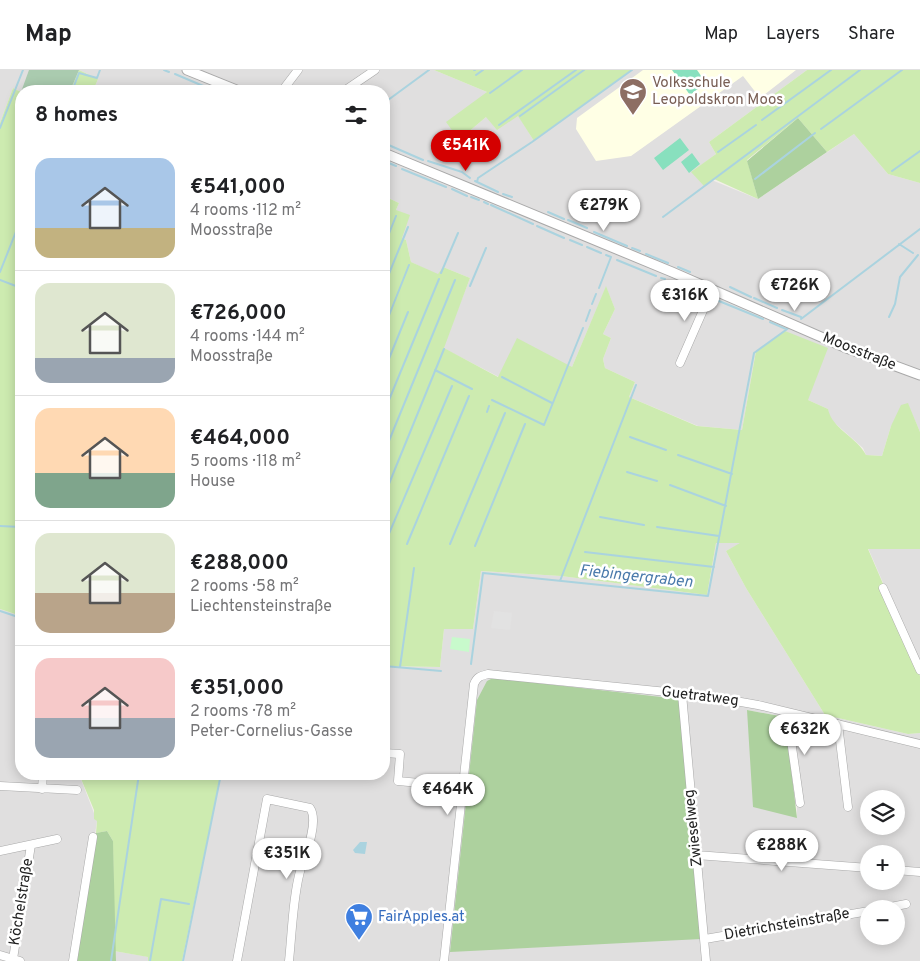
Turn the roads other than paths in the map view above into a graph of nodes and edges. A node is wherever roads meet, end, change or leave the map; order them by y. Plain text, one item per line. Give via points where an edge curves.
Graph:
1 (187, 70) edge
2 (298, 70) edge
3 (375, 70) edge
4 (224, 85) edge
5 (287, 85) edge
6 (353, 85) edge
7 (390, 156) edge
8 (712, 290) junction
9 (680, 363) dead end
10 (920, 376) edge
11 (883, 588) dead end
12 (920, 670) edge
13 (682, 694) junction
14 (787, 712) junction
15 (838, 724) junction
16 (920, 744) edge
17 (390, 753) edge
18 (43, 780) edge
19 (0, 786) edge
20 (463, 787) junction
21 (42, 789) junction
22 (77, 790) dead end
23 (800, 803) dead end
24 (848, 807) dead end
25 (93, 837) dead end
26 (58, 839) dead end
27 (30, 845) junction
28 (0, 851) edge
29 (696, 855) junction
30 (860, 867) edge
31 (905, 871) edge
32 (920, 872) edge
33 (860, 913) edge
34 (705, 939) junction
35 (0, 955) edge
36 (16, 960) edge
37 (237, 960) edge
38 (73, 961) edge
39 (289, 961) edge
40 (444, 961) edge
41 (706, 961) edge

1 - 4 street
2 - 5 street
3 - 6 street
7 - 8 street, Moosstraße
8 - 9 street
8 - 10 street, Moosstraße
11 - 12 street
13 - 14 street, Guetratweg
13 - 20 street, Guetratweg via 488,674 477,678
13 - 29 street, Zwieselweg
14 - 15 street, Guetratweg
14 - 23 street
15 - 16 street, Guetratweg
15 - 24 street
17 - 20 street via 400,754 398,781
18 - 21 street
19 - 21 street
20 - 40 street
21 - 22 street
25 - 38 street
26 - 27 street, Köchelstraße
27 - 28 street, Köchelstraße
27 - 36 street, Köchelstraße
29 - 30 street
29 - 34 street, Zwieselweg
31 - 32 street
33 - 34 street, Dietrichsteinstraße
34 - 41 street, Zwieselweg
35 - 36 street
37 - 39 street via 267,799 310,808 313,813 310,841 299,881

